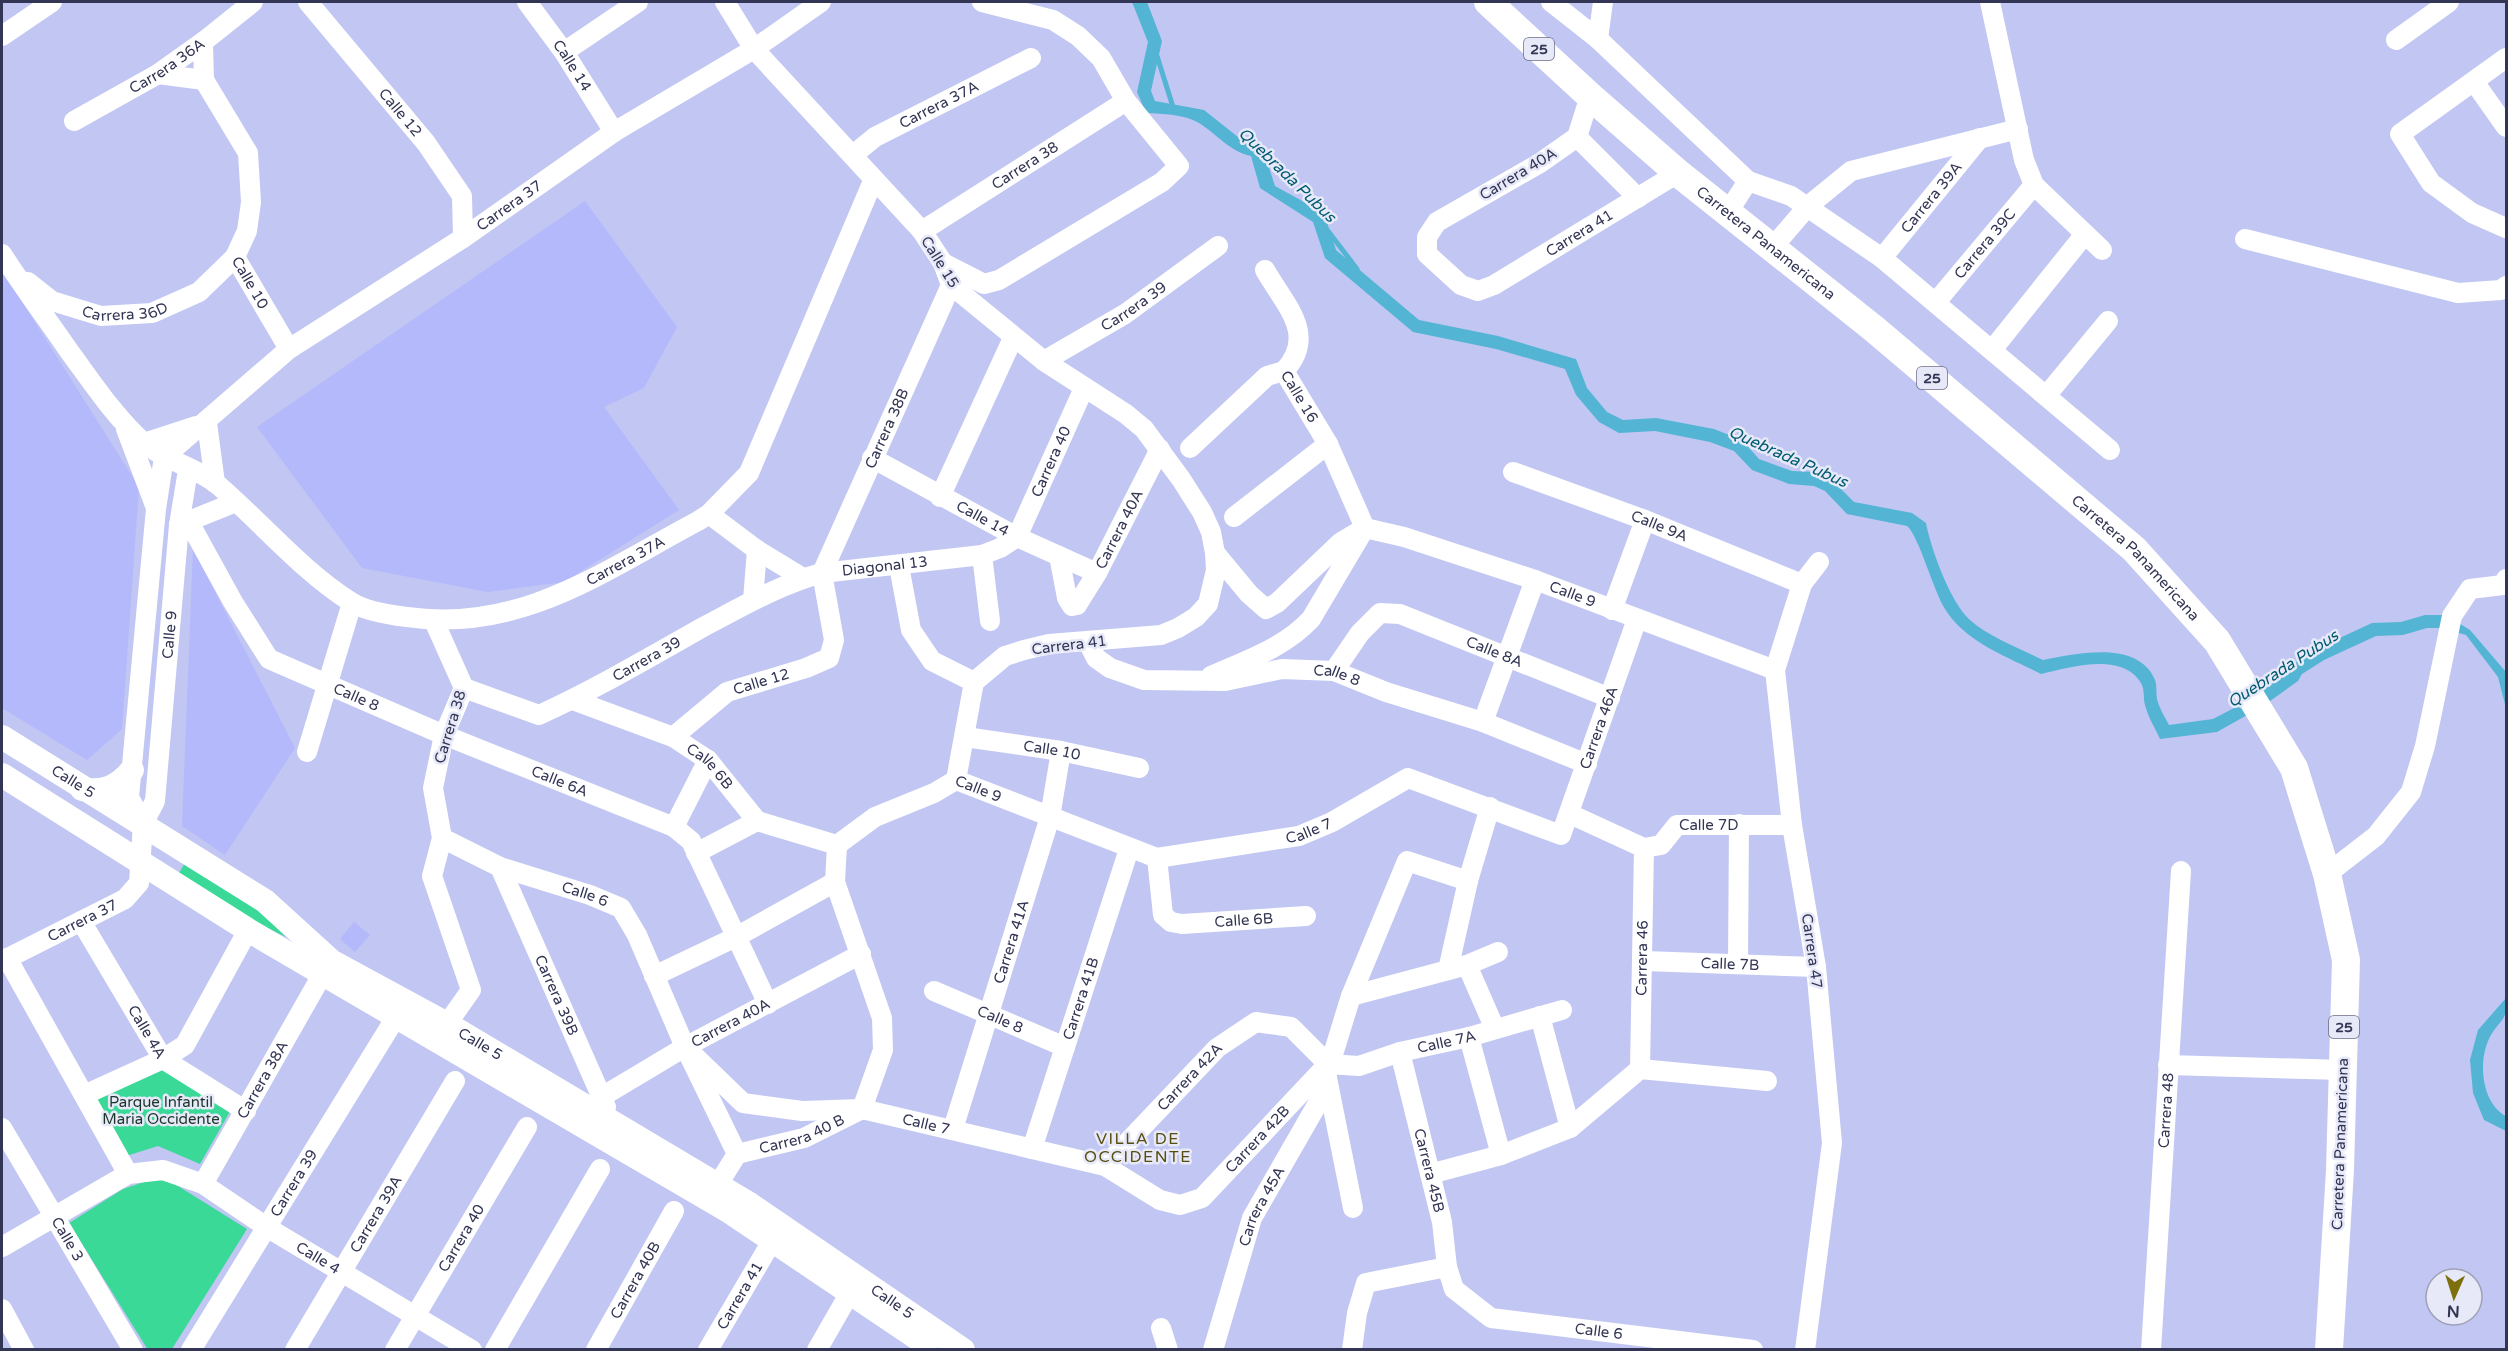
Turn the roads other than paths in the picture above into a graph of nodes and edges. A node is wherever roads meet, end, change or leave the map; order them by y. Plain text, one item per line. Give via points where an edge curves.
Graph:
1 (52, 2) edge
2 (253, 2) edge
3 (308, 2) edge
4 (527, 2) edge
5 (638, 2) edge
6 (725, 2) edge
7 (821, 2) edge
8 (982, 2) edge
9 (1488, 2) edge
10 (1551, 2) edge
11 (1603, 2) edge
12 (1990, 2) edge
13 (2449, 2) edge
14 (2, 36) edge
15 (1598, 39) junction
16 (2396, 40) dead end
17 (203, 42) junction
18 (754, 49) junction
19 (564, 52) junction
20 (1031, 58) dead end
21 (2506, 58) edge
22 (158, 74) junction
23 (204, 80) junction
24 (2475, 83) junction
25 (1590, 96) junction
26 (1126, 101) junction
27 (74, 121) dead end
28 (2506, 127) edge
29 (2018, 129) junction
30 (614, 132) junction
31 (1577, 137) junction
32 (1980, 138) junction
33 (853, 155) junction
34 (1678, 173) junction
35 (873, 181) junction
36 (1748, 181) junction
37 (2034, 185) junction
38 (1638, 198) junction
39 (1808, 206) junction
40 (1728, 212) junction
41 (2506, 228) edge
42 (922, 231) junction
43 (2085, 234) junction
44 (463, 238) junction
45 (2245, 239) dead end
46 (1218, 246) dead end
47 (1772, 248) junction
48 (2102, 250) dead end
49 (235, 257) junction
50 (1882, 258) junction
51 (6, 262) edge
52 (943, 263) junction
53 (1265, 270) dead end
54 (951, 285) junction
55 (2506, 286) edge
56 (1478, 291) joint
57 (1936, 302) junction
58 (2108, 321) dead end
59 (1013, 338) junction
60 (289, 349) junction
61 (1992, 350) junction
62 (1044, 361) junction
63 (1284, 371) junction
64 (1084, 388) junction
65 (2046, 396) junction
66 (124, 423) junction
67 (207, 423) junction
68 (144, 443) junction
69 (1328, 444) junction
70 (1190, 448) dead end
71 (1160, 449) junction
72 (2110, 450) dead end
73 (164, 458) junction
74 (872, 458) junction
75 (188, 470) junction
76 (1514, 472) dead end
77 (215, 483) junction
78 (940, 497) junction
79 (236, 502) junction
80 (156, 509) junction
81 (709, 514) junction
82 (1234, 517) dead end
83 (1645, 520) junction
84 (184, 524) junction
85 (1365, 528) junction
86 (1017, 537) junction
87 (757, 550) junction
88 (1215, 553) junction
89 (982, 555) junction
90 (1059, 556) junction
91 (1819, 562) dead end
92 (899, 566) junction
93 (1096, 573) junction
94 (813, 575) junction
95 (1534, 580) junction
96 (1213, 584) joint
97 (1802, 584) junction
98 (2505, 585) edge
99 (753, 600) junction
100 (352, 603) junction
101 (1612, 610) junction
102 (1637, 619) junction
103 (434, 621) junction
104 (990, 621) dead end
105 (1088, 642) junction
106 (1507, 655) junction
107 (1775, 670) junction
108 (1334, 671) junction
109 (1202, 681) junction
110 (974, 682) junction
111 (328, 685) junction
112 (464, 688) junction
113 (1610, 698) junction
114 (573, 700) junction
115 (1483, 722) junction
116 (444, 735) junction
117 (2, 737) edge
118 (673, 737) junction
119 (965, 737) junction
120 (1061, 751) junction
121 (307, 752) dead end
122 (38, 759) junction
123 (708, 760) junction
124 (1587, 764) junction
125 (1139, 768) dead end
126 (132, 770) junction
127 (11, 780) edge
128 (956, 780) junction
129 (82, 789) junction
130 (1490, 807) junction
131 (1570, 814) junction
132 (1050, 817) junction
133 (757, 821) junction
134 (142, 824) junction
135 (1739, 824) junction
136 (1792, 825) junction
137 (674, 827) junction
138 (442, 838) junction
139 (837, 845) junction
140 (1644, 848) junction
141 (1129, 849) junction
142 (696, 853) junction
143 (1157, 858) junction
144 (141, 863) junction
145 (500, 867) junction
146 (2181, 871) dead end
147 (2327, 874) junction
148 (1468, 881) junction
149 (835, 882) junction
150 (1306, 916) dead end
151 (81, 921) junction
152 (248, 930) junction
153 (736, 937) junction
154 (1498, 952) dead end
155 (861, 954) junction
156 (4, 960) edge
157 (1644, 961) junction
158 (1738, 964) junction
159 (1816, 967) junction
160 (1457, 968) junction
161 (322, 975) junction
162 (654, 976) junction
163 (934, 991) dead end
164 (1351, 996) junction
165 (768, 1004) junction
166 (1562, 1010) dead end
167 (1540, 1016) junction
168 (396, 1017) junction
169 (990, 1017) junction
170 (447, 1024) junction
171 (1494, 1029) junction
172 (1469, 1036) junction
173 (685, 1047) junction
174 (1065, 1047) junction
175 (1400, 1052) junction
176 (164, 1059) junction
177 (2168, 1065) junction
178 (1327, 1069) junction
179 (1640, 1069) junction
180 (2343, 1070) junction
181 (455, 1081) dead end
182 (1767, 1081) dead end
183 (84, 1095) junction
184 (603, 1096) junction
185 (743, 1103) joint
186 (862, 1109) junction
187 (246, 1111) junction
188 (612, 1123) junction
189 (527, 1127) dead end
190 (2, 1128) edge
191 (1570, 1128) junction
192 (953, 1129) junction
193 (1032, 1149) junction
194 (737, 1154) junction
195 (1501, 1155) junction
196 (1106, 1166) junction
197 (600, 1169) dead end
198 (128, 1174) junction
199 (1431, 1174) junction
200 (203, 1184) junction
201 (717, 1186) junction
202 (1353, 1208) dead end
203 (674, 1211) dead end
204 (53, 1218) junction
205 (268, 1228) junction
206 (772, 1241) junction
207 (2, 1247) edge
208 (1447, 1268) junction
209 (342, 1272) junction
210 (1454, 1289) joint
211 (844, 1303) dead end
212 (2, 1310) edge
213 (415, 1316) junction
214 (1161, 1328) dead end
215 (24, 1350) edge
216 (133, 1350) edge
217 (191, 1350) edge
218 (296, 1350) edge
219 (395, 1350) edge
220 (472, 1350) edge
221 (495, 1350) edge
222 (596, 1350) edge
223 (708, 1350) edge
224 (817, 1350) edge
225 (934, 1350) edge
226 (963, 1350) edge
227 (1168, 1350) edge
228 (1213, 1350) edge
229 (1352, 1350) edge
230 (1753, 1350) edge
231 (1805, 1350) edge
232 (2151, 1350) edge
233 (2329, 1350) edge

1 - 14 street
2 - 17 street, Carrera 36A
3 - 44 street, Calle 12 via 426,143 462,196
4 - 19 street, Calle 14
5 - 19 street
6 - 18 street, Calle 15
7 - 18 street, Carrera 37
8 - 26 street via 1053,20 1078,36 1101,58
9 - 25 highway, Carretera Panamericana / 25
10 - 15 street
11 - 15 street
12 - 29 street
13 - 16 street
15 - 36 street
17 - 22 street, Carrera 36A
17 - 23 street, Calle 10
18 - 30 street, Carrera 37
18 - 33 street, Calle 15
19 - 30 street, Calle 14
20 - 33 street, Carrera 37A via 875,137
21 - 24 street
22 - 23 street
22 - 27 street, Carrera 36A
23 - 49 street, Calle 10 via 248,153 251,202 247,231
24 - 28 street
24 - 41 street via 2400,134 2431,183 2472,213
25 - 31 street
25 - 34 highway, Carretera Panamericana / 25
26 - 42 street, Carrera 38
26 - 52 street via 1179,166 1162,182 999,280 984,284
29 - 32 street
29 - 37 street
30 - 44 street, Carrera 37
31 - 38 street
31 - 56 street, Carrera 40A via 1540,163 1437,222 1427,237 1427,254 1461,285
32 - 39 street via 1851,171
32 - 50 street, Carrera 39A
33 - 35 street, Calle 15
34 - 38 street, Carrera 41
34 - 40 highway, Carretera Panamericana / 25
35 - 42 street, Calle 15
35 - 81 street, Carrera 37A via 749,473
36 - 39 street
36 - 40 street
37 - 43 street
37 - 57 street, Carrera 39C
38 - 56 street, Carrera 41
39 - 47 street
39 - 50 street
40 - 47 highway, Carretera Panamericana / 25
42 - 52 street, Calle 15
43 - 48 street
43 - 61 street
44 - 60 street, Carrera 37
45 - 55 street via 2458,293 2501,290
46 - 62 street, Carrera 39 via 1125,314
47 - 147 highway, Carretera Panamericana / 25 via 1873,328 2134,549 2217,641 2294,768
49 - 51 street, Carrera 36D via 199,292 171,305 152,313 101,316 52,301
49 - 60 street, Calle 10
50 - 57 street
51 - 66 street
52 - 54 street, Calle 15
53 - 63 street, Calle 16 via 1300,331 1298,352
54 - 59 street, Calle 15
54 - 74 street, Carrera 38B
57 - 61 street
58 - 65 street
59 - 62 street, Calle 15
59 - 78 street
60 - 67 street, Carrera 37
61 - 65 street
62 - 64 street, Calle 15
63 - 69 street, Calle 16
63 - 70 street via 1267,376
64 - 71 street, Calle 15 via 1126,414
64 - 86 street, Carrera 40
65 - 72 street
66 - 68 street
66 - 80 street
67 - 68 street, Carrera 37
67 - 73 street, Carrera 37
67 - 77 street
68 - 73 street
69 - 82 street
69 - 85 street, Calle 16
71 - 88 street, Calle 15 via 1202,512
71 - 93 street, Carrera 40A
73 - 75 street
73 - 80 street, Calle 9
74 - 78 street, Calle 14
74 - 94 street, Carrera 38B
75 - 77 street, Carrera 37A
75 - 84 street, Calle 9
76 - 83 street, Calle 9A
77 - 79 street, Carrera 37A
78 - 86 street, Calle 14
79 - 84 street
79 - 100 street, Carrera 37A
80 - 126 street, Calle 9
81 - 87 street
81 - 103 street, Carrera 37A via 526,609 484,618
83 - 97 street, Calle 9A
83 - 101 street
84 - 111 street, Calle 8 via 268,659
84 - 134 street, Calle 9 via 155,801
85 - 88 street, Calle 15 via 1341,542 1271,608 1262,607
85 - 95 street, Calle 9
85 - 109 street via 1311,619 1301,629 1283,643
86 - 89 street, Diagonal 13
86 - 90 street, Calle 14
87 - 94 street
87 - 99 street
88 - 96 street, Calle 15
89 - 92 street, Diagonal 13
89 - 104 street
90 - 93 street, Calle 14
90 - 93 street, Carrera 40A via 1072,606 1080,602
91 - 97 street, Carrera 47
92 - 94 street, Diagonal 13
92 - 110 street via 911,630 932,661
94 - 99 street, Diagonal 13
94 - 118 street, Calle 12 via 834,640 829,658 728,692
95 - 101 street, Calle 9
95 - 106 street
96 - 105 street, Carrera 41 via 1208,604 1178,628 1161,635
97 - 107 street, Carrera 47
98 - 147 street via 2470,589 2452,616 2426,746 2411,792 2376,836
99 - 114 street, Carrera 39
100 - 103 street, Carrera 37A
100 - 111 street
101 - 102 street, Calle 9
102 - 107 street, Calle 9
102 - 113 street, Carrera 46A
103 - 112 street, Carrera 38
105 - 109 street, Calle 8 via 1096,658 1110,668 1144,680
105 - 110 street, Carrera 41 via 1049,644 1005,656
106 - 108 street, Calle 8A via 1400,614 1380,613 1360,633
106 - 113 street, Calle 8A
106 - 115 street
107 - 136 street, Carrera 47
108 - 109 street, Calle 8 via 1282,669 1245,678
108 - 115 street, Calle 8 via 1386,692
110 - 119 street
111 - 116 street, Calle 8
111 - 121 street
112 - 114 street, Carrera 39 via 539,715
112 - 116 street, Carrera 38
113 - 124 street, Carrera 46A
114 - 118 street, Calle 6B
115 - 124 street, Calle 8
116 - 137 street, Calle 6A
116 - 138 street, Carrera 38 via 433,788
117 - 122 main road, Calle 5
118 - 123 street, Calle 6B
119 - 120 street, Calle 10
119 - 128 street
120 - 125 street, Calle 10
120 - 132 street, Carrera 41A
122 - 127 main road via 45,774 35,787
122 - 129 main road, Calle 5
123 - 133 street, Calle 6B
123 - 137 street
124 - 131 street, Carrera 46A
126 - 129 main road via 110,789
126 - 134 street, Calle 9 via 129,797
127 - 144 main road, Calle 5
128 - 132 street, Calle 9
128 - 139 street, Calle 9 via 875,817
129 - 134 main road, Calle 5
130 - 131 street, Carrera 46A via 1561,835
130 - 143 street, Calle 7 via 1408,778 1332,822 1299,836
130 - 148 street
131 - 140 street
132 - 141 street, Calle 9
132 - 169 street, Carrera 41A
133 - 139 street
133 - 142 street
134 - 144 street, Calle 9
134 - 170 main road, Calle 5 via 265,901 332,961
135 - 136 street, Calle 7D
135 - 140 street, Calle 7D via 1677,825 1661,845
135 - 158 street
136 - 159 street, Carrera 47
137 - 142 street via 691,841
138 - 145 street, Calle 6
138 - 170 street via 432,876 471,990
139 - 149 street
140 - 157 street, Carrera 46
141 - 143 street, Calle 7
141 - 174 street, Carrera 41B
142 - 153 street
143 - 150 street, Calle 6B via 1163,915 1171,922
144 - 151 street, Carrera 37 via 140,883 134,891
144 - 152 main road, Calle 5
145 - 162 street, Calle 6 via 621,908
145 - 184 street, Carrera 39B
146 - 177 street, Carrera 48
147 - 180 highway, Carretera Panamericana / 25 via 2346,960
148 - 160 street
148 - 164 street, Carrera 45A via 1407,861
149 - 153 street
149 - 155 street
151 - 156 street, Carrera 37
151 - 176 street, Calle 4A
152 - 161 main road, Calle 5
152 - 176 street via 185,1045
153 - 162 street
153 - 165 street
154 - 160 street
155 - 165 street, Carrera 40A
155 - 186 street via 882,1018 883,1050
156 - 183 street
157 - 158 street, Calle 7B
157 - 179 street, Carrera 46
158 - 159 street, Calle 7B
159 - 231 street, Carrera 47 via 1832,1143
160 - 164 street
160 - 171 street
161 - 168 main road, Calle 5
161 - 187 street, Carrera 38A
162 - 173 street, Calle 6
163 - 169 street, Calle 8
164 - 178 street, Carrera 45A
165 - 173 street, Carrera 40A
166 - 167 street, Calle 7A
167 - 171 street, Calle 7A
167 - 191 street
168 - 205 street, Carrera 39
168 - 206 main road, Calle 5 via 730,1212
169 - 174 street, Calle 8
169 - 192 street, Carrera 41A
170 - 188 main road, Calle 5
171 - 172 street, Calle 7A
172 - 175 street, Calle 7A
172 - 195 street
173 - 184 street, Carrera 40A
173 - 185 street, Calle 6
173 - 194 street, Calle 6
174 - 193 street, Carrera 41B
175 - 178 street, Calle 7A via 1359,1066
175 - 199 street, Carrera 45B
176 - 183 street
176 - 187 street, Calle 4A
177 - 180 street
177 - 232 street, Carrera 48
178 - 196 street, Carrera 42B via 1202,1198 1180,1205 1160,1200
178 - 196 street, Carrera 42A via 1291,1027 1256,1022 1216,1048
178 - 202 street, Carrera 45A
178 - 228 street, Carrera 45A via 1318,1103 1252,1218
179 - 182 street
179 - 191 street
180 - 233 highway, Carretera Panamericana / 25
181 - 209 street, Carrera 39A
183 - 198 street
184 - 188 street, Carrera 39B
185 - 186 street, Calle 7 via 802,1111
186 - 192 street, Calle 7
186 - 194 street, Carrera 40 B via 804,1138
187 - 200 street, Carrera 38A
188 - 201 main road, Calle 5
189 - 213 street, Carrera 40
190 - 204 street, Calle 3
191 - 195 street
192 - 193 street, Calle 7
193 - 196 street, Calle 7
194 - 201 street
195 - 199 street
197 - 221 street
198 - 200 street, Calle 4 via 163,1170
198 - 204 street
199 - 208 street, Carrera 45B
200 - 205 street, Calle 4
201 - 226 main road, Calle 5 via 780,1224
203 - 222 street, Carrera 40B
204 - 207 street
204 - 216 street, Calle 3
205 - 209 street, Calle 4
205 - 217 street, Carrera 39
206 - 223 street, Carrera 41
206 - 225 main road, Calle 5
208 - 210 street, Carrera 45B
208 - 229 street via 1366,1283
209 - 213 street, Calle 4
209 - 218 street, Carrera 39A
210 - 230 street, Calle 6 via 1491,1318
211 - 224 street
212 - 215 street
213 - 219 street, Carrera 40
213 - 220 street, Calle 4
214 - 227 street

